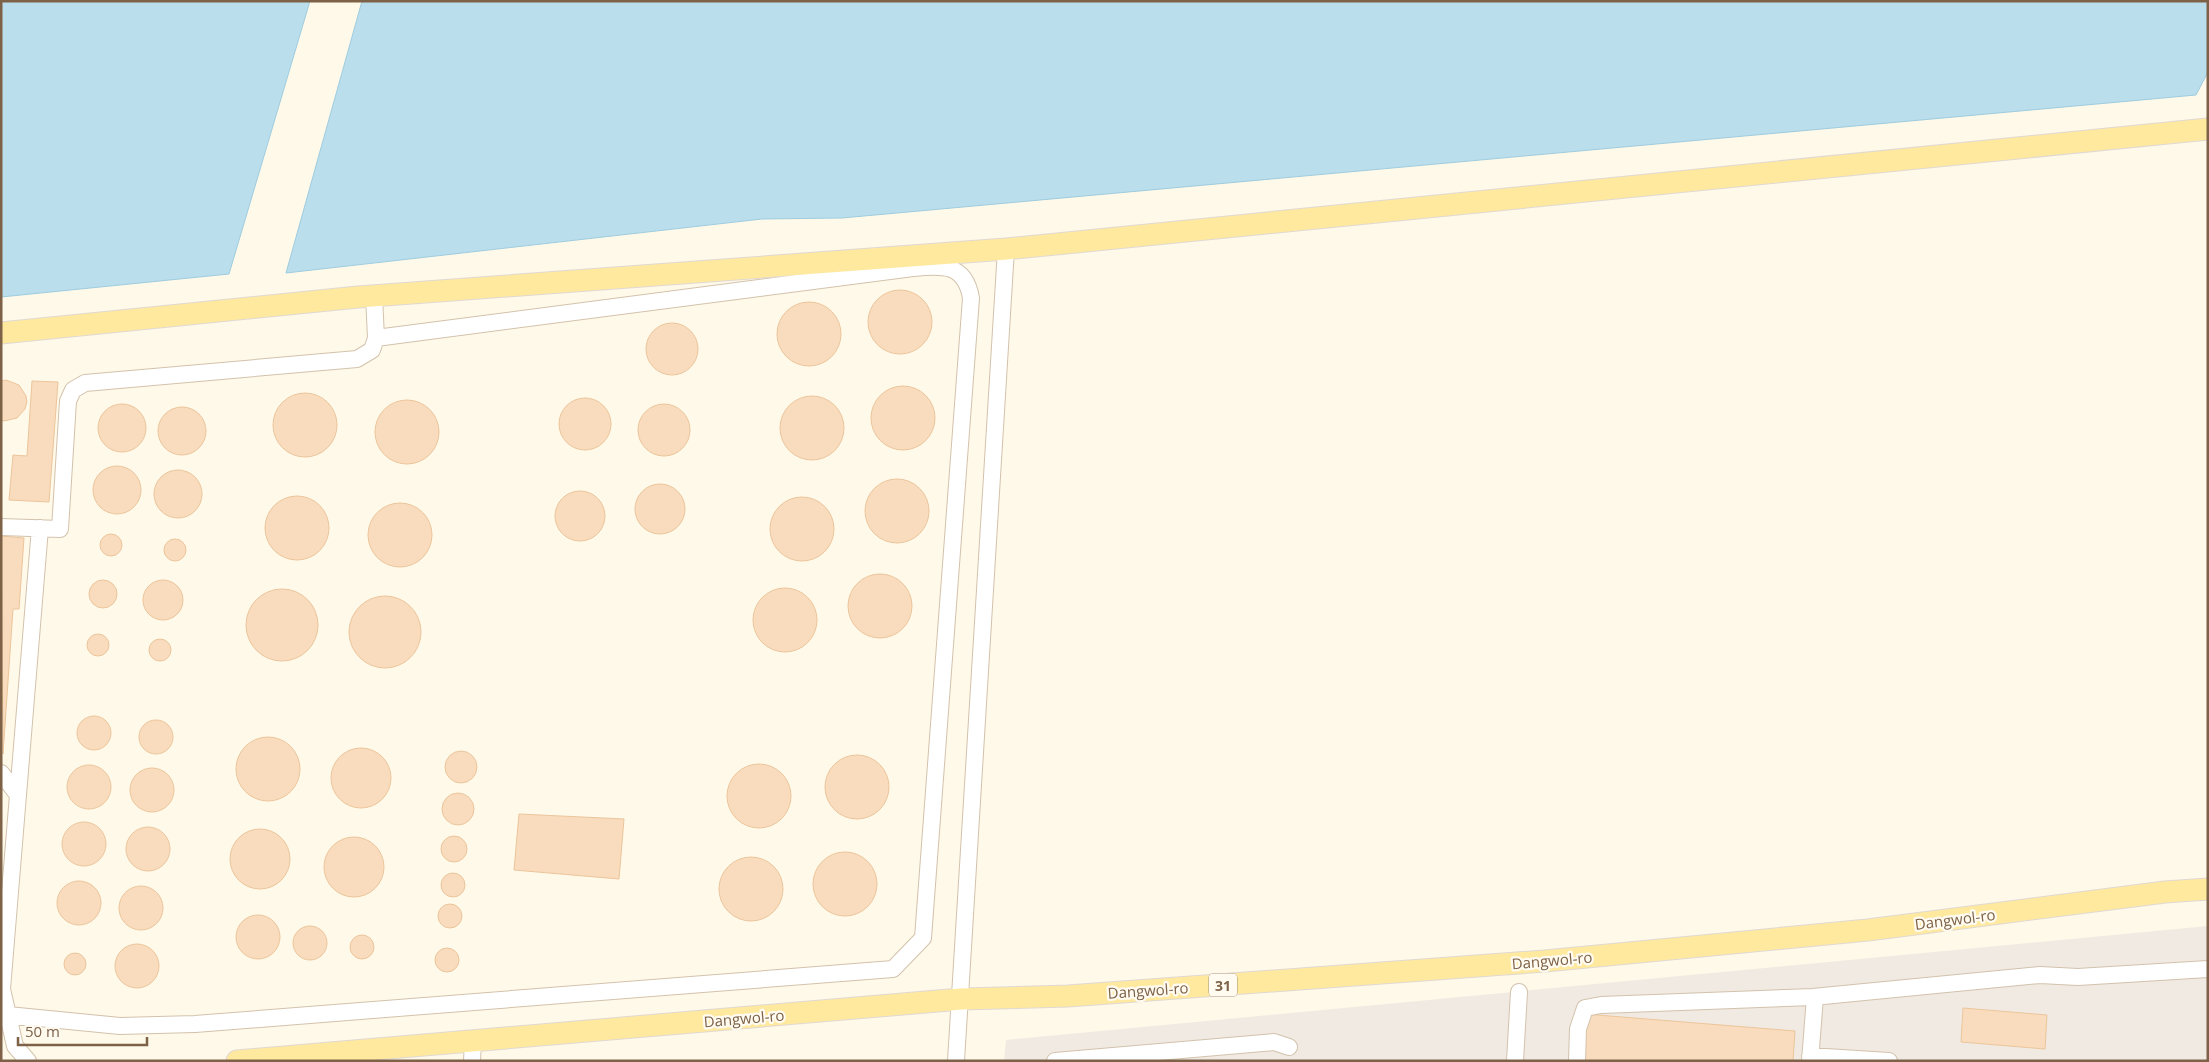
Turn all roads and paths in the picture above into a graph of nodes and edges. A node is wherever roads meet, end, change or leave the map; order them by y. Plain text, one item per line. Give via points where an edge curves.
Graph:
1 (2208, 129) edge
2 (1006, 249) junction
3 (374, 296) junction
4 (1, 333) edge
5 (376, 338) junction
6 (1, 527) edge
7 (40, 528) junction
8 (1, 773) edge
9 (18, 795) junction
10 (2208, 889) edge
11 (2208, 969) edge
12 (2, 990) edge
13 (1519, 992) dead end
14 (1815, 997) junction
15 (961, 999) junction
16 (8, 1015) junction
17 (1289, 1047) dead end
18 (473, 1051) edge
19 (1810, 1058) edge
20 (28, 1061) edge
21 (237, 1061) edge
22 (956, 1061) edge
23 (1055, 1061) edge
24 (1514, 1061) edge
25 (1577, 1061) edge
26 (1889, 1061) edge

1 - 2 main road
2 - 3 main road
2 - 15 street
3 - 4 main road
3 - 5 street
5 - 7 street via 372,350 357,359 86,383 73,390 68,402 60,530
5 - 16 street via 913,268 938,266 958,271 969,283 971,298 923,938 893,969 195,1024 120,1026
6 - 7 street
7 - 9 street
8 - 9 street
9 - 12 street
10 - 15 main road, Dangwol-ro / 31 via 1868,930 1545,961 1068,996
11 - 14 street via 2078,977 2040,975
12 - 16 street
13 - 24 street
14 - 19 street
14 - 25 street via 1585,1008 1578,1029
15 - 18 main road, Dangwol-ro / 31
15 - 22 street
16 - 20 street via 15,1046
17 - 23 street via 1274,1042
18 - 21 main road, Dangwol-ro / 31
19 - 26 street

